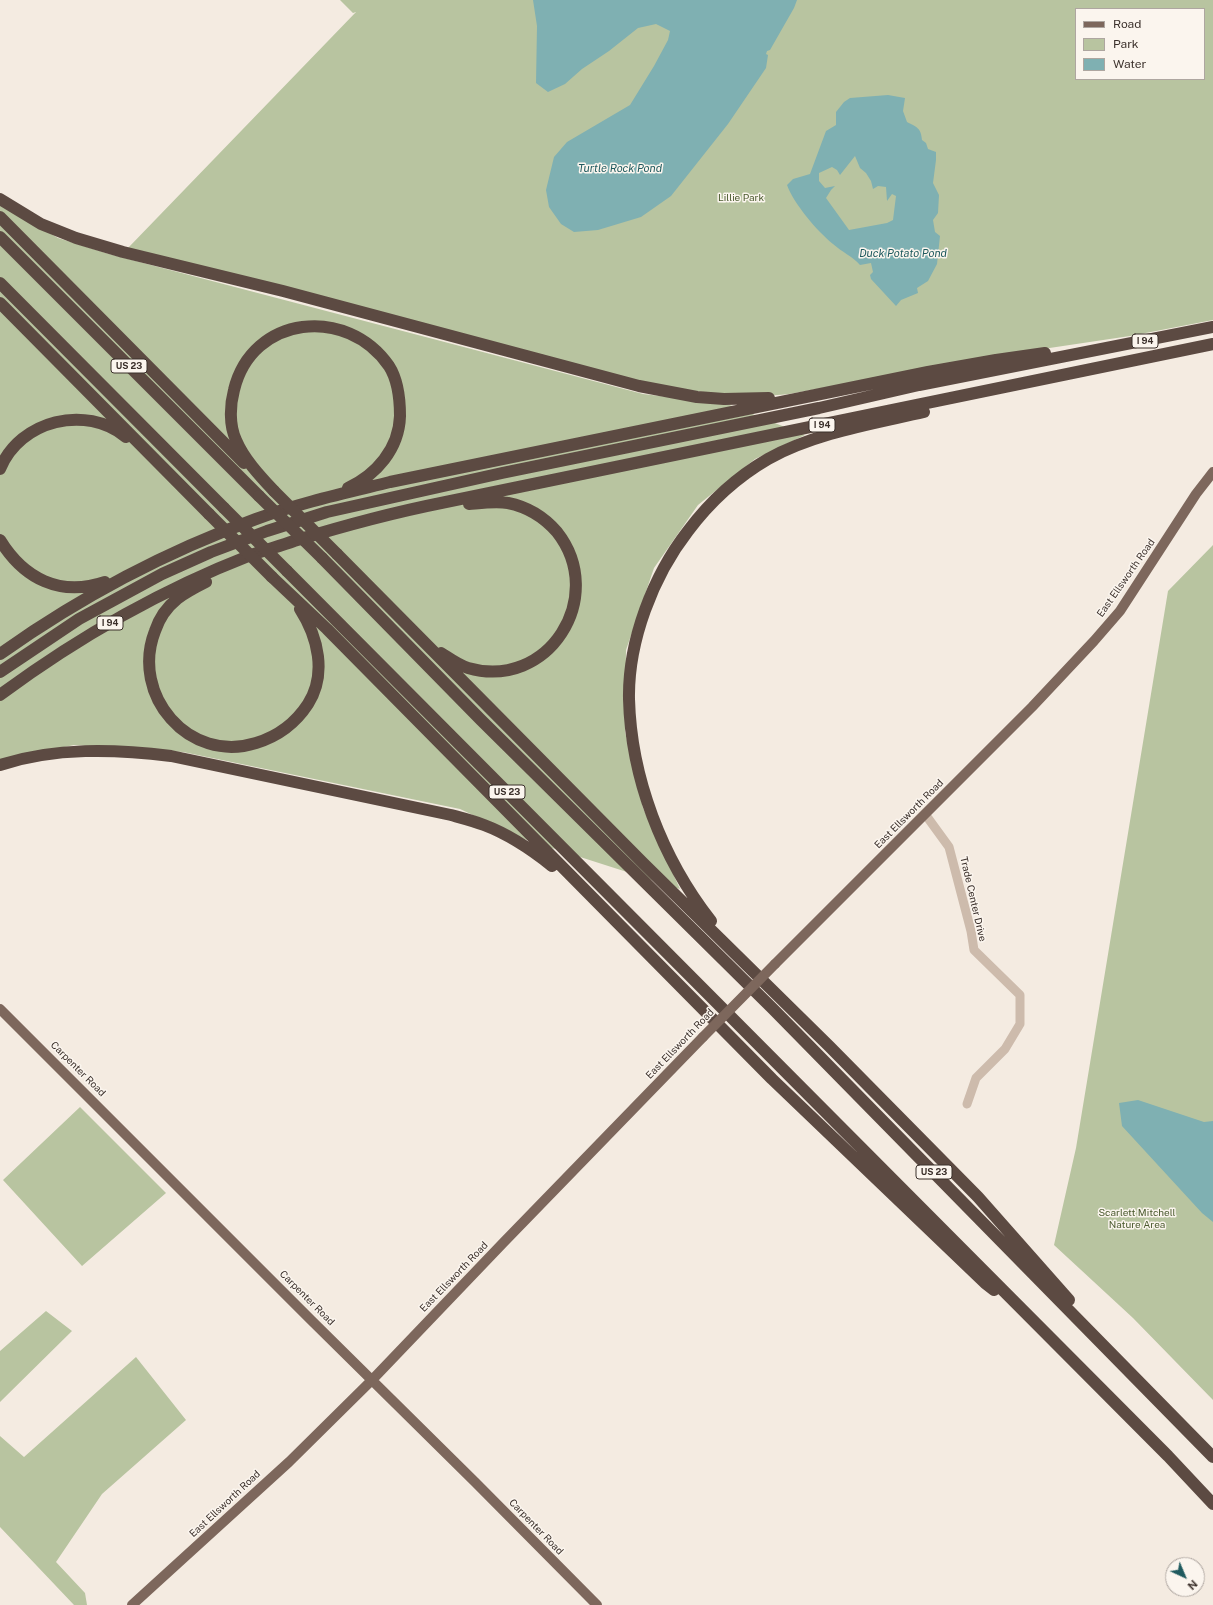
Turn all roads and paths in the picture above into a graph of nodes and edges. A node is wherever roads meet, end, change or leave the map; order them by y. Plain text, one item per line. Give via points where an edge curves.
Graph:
1 (0, 199) edge
2 (0, 217) edge
3 (0, 237) edge
4 (0, 283) edge
5 (0, 303) edge
6 (1213, 327) edge
7 (1213, 344) edge
8 (1088, 353) junction
9 (973, 394) junction
10 (808, 396) junction
11 (155, 459) junction
12 (0, 469) edge
13 (1213, 472) edge
14 (263, 479) junction
15 (327, 497) junction
16 (441, 503) junction
17 (0, 540) edge
18 (228, 565) junction
19 (128, 575) junction
20 (291, 595) junction
21 (419, 637) junction
22 (0, 654) edge
23 (0, 672) edge
24 (0, 695) edge
25 (0, 765) edge
26 (925, 814) junction
27 (584, 890) junction
28 (738, 957) junction
29 (0, 1008) edge
30 (967, 1104) dead end
31 (1034, 1321) junction
32 (1094, 1335) junction
33 (372, 1380) junction
34 (1213, 1457) edge
35 (1213, 1504) edge
36 (132, 1605) edge
37 (597, 1605) edge

1 - 10 highway via 41,224 123,252 283,291 638,386 697,397 724,399
2 - 14 highway via 234,453
3 - 32 highway, US 23, bridge via 773,1009
4 - 31 highway, US 23, bridge
5 - 11 highway
6 - 8 highway, I 94
7 - 9 highway, I 94
8 - 10 highway via 1063,351 996,360
8 - 23 highway, I 94 via 919,385 328,512 267,531 162,574 79,619
9 - 16 highway, I 94
9 - 28 highway via 929,411 839,432 801,444 768,460 732,485 701,513 677,545 656,581 640,624 633,660 630,690 631,730 637,770 653,819 671,858 702,910
10 - 15 highway
11 - 12 highway via 123,434 104,424 72,419 42,426 25,437 11,450
11 - 20 highway, bridge
13 - 26 main road, East Ellsworth Road via 1120,611 1042,697
14 - 15 highway via 240,449 235,439 231,418 231,398 243,365 256,349 272,337 290,329 314,326 340,329 368,343 390,367 400,402 400,422 394,443 384,461 357,484
14 - 21 highway, bridge
15 - 19 highway via 202,540
16 - 18 highway, I 94 via 337,527
16 - 21 highway via 507,503 524,507 537,514 552,526 563,540 572,560 576,580 574,604 568,622 558,639 545,652 528,663 511,669 488,672 466,667
17 - 19 highway via 9,555 20,566 48,583 67,588 86,587
18 - 20 highway via 217,576 175,602 161,618 151,642 148,660 156,697 177,725 192,736 209,744 249,745 270,739 301,714 311,699 317,680 317,645 311,628
18 - 24 highway, I 94 via 119,617 65,650
19 - 22 highway via 64,612
20 - 27 highway
21 - 28 highway
25 - 27 highway via 48,754 91,750 136,752 171,756 419,807 485,825 539,856
26 - 30 street, Trade Center Drive via 950,847 974,950 1020,995 1020,1024 1005,1049 976,1078
26 - 33 main road, East Ellsworth Road, bridge via 703,1037
27 - 31 highway via 778,1085 973,1272
28 - 32 highway via 978,1197 1066,1295
29 - 33 main road, Carpenter Road
31 - 35 highway, US 23
32 - 34 highway, US 23
33 - 36 main road, East Ellsworth Road via 289,1462
33 - 37 main road, Carpenter Road

